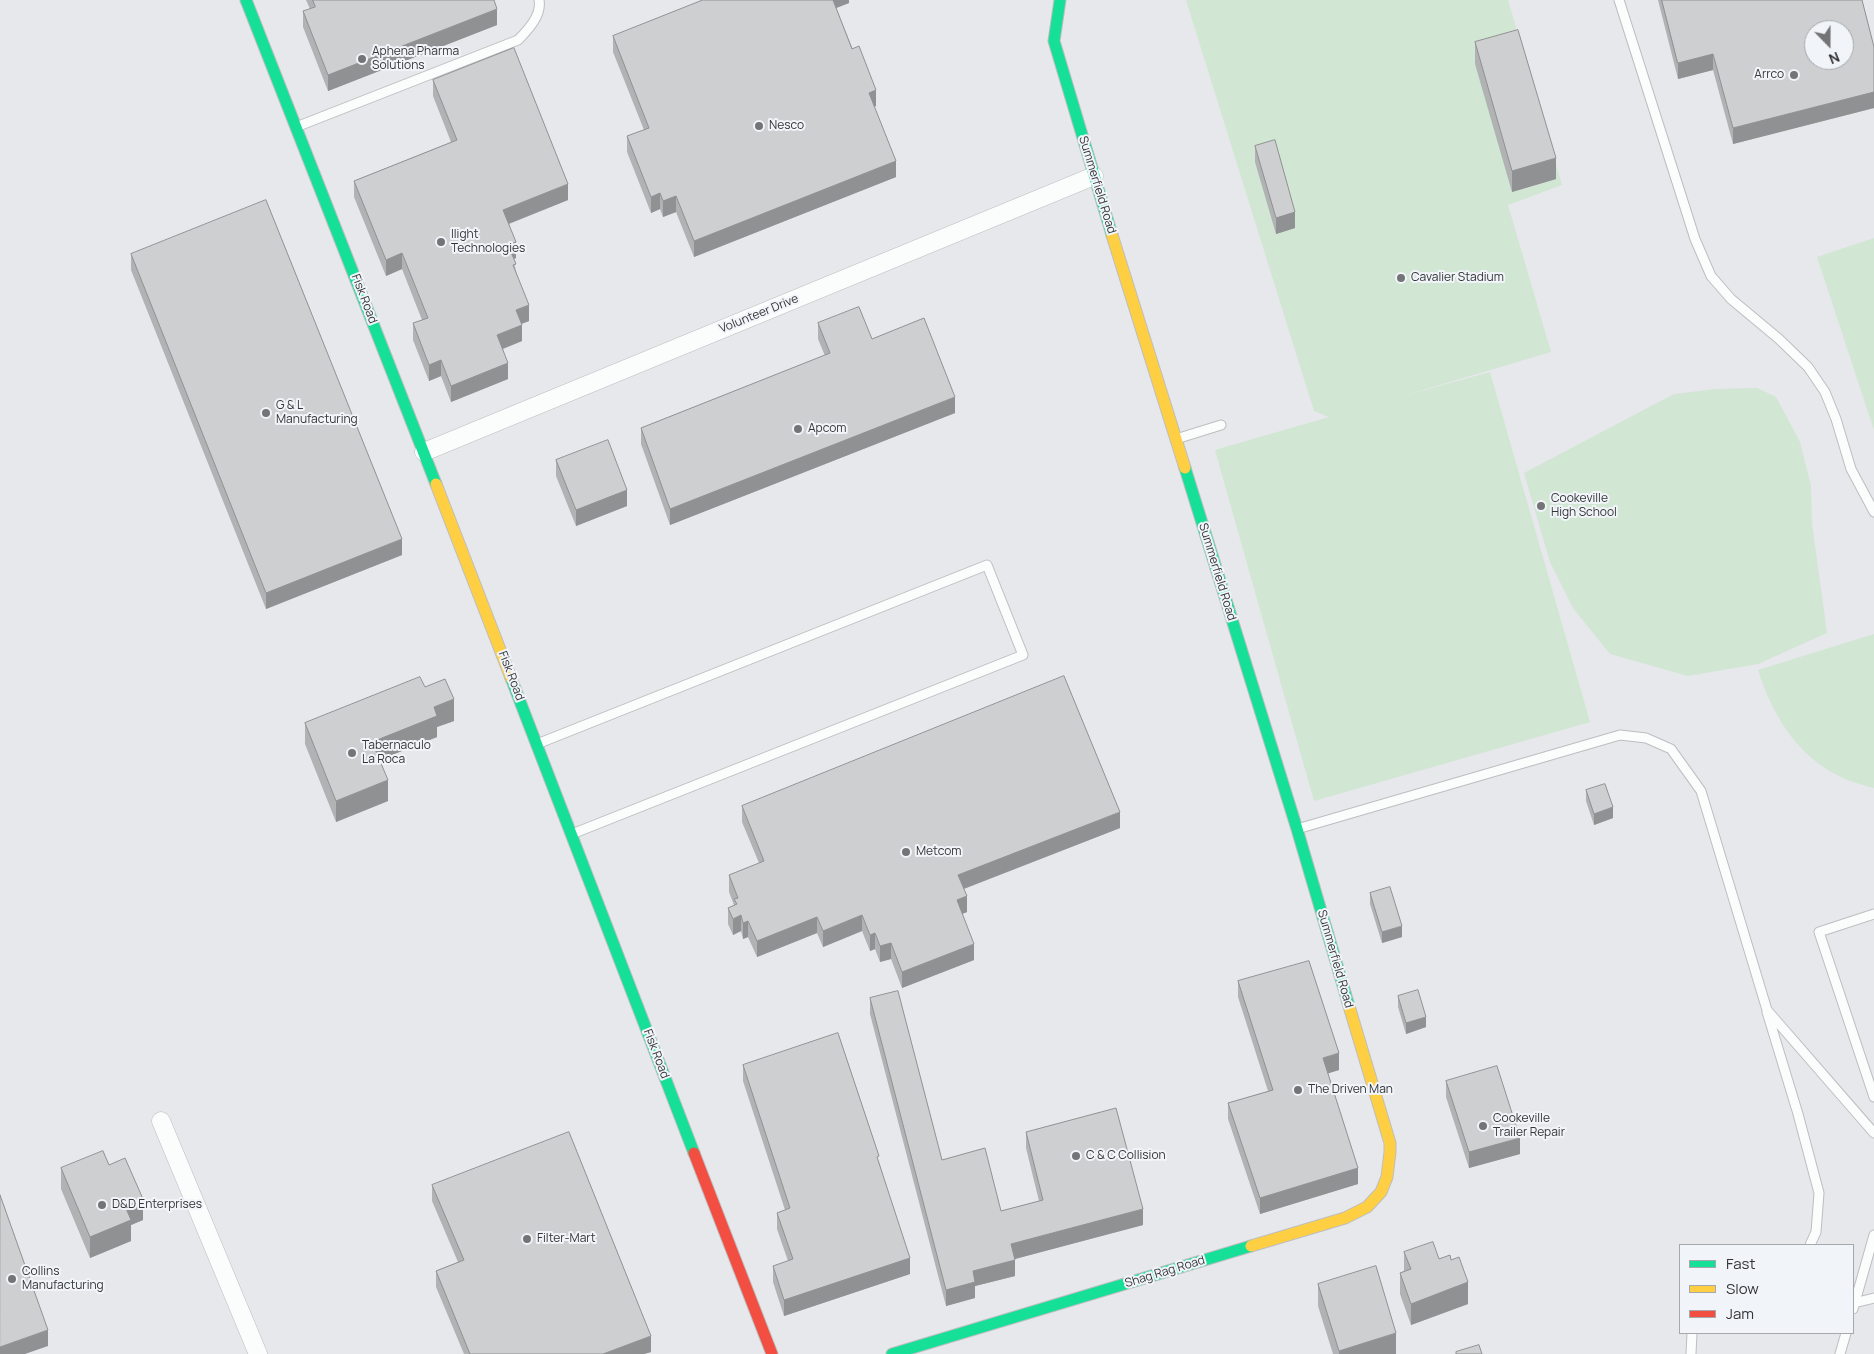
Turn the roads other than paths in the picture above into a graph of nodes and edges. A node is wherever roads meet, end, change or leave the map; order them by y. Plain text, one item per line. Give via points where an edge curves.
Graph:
1 (246, 0) edge
2 (539, 0) edge
3 (1060, 0) edge
4 (1619, 0) edge
5 (296, 127) junction
6 (1094, 176) junction
7 (1221, 425) dead end
8 (1176, 439) junction
9 (424, 452) junction
10 (1874, 512) edge
11 (537, 744) junction
12 (1297, 829) junction
13 (572, 834) junction
14 (1874, 914) edge
15 (1766, 1010) junction
16 (1874, 1097) edge
17 (161, 1121) dead end
18 (1874, 1133) edge
19 (1390, 1143) joint
20 (1874, 1235) edge
21 (1810, 1244) edge
22 (1874, 1298) edge
23 (1854, 1306) edge
24 (1692, 1334) edge
25 (1846, 1334) edge
26 (258, 1354) edge
27 (772, 1354) edge
28 (892, 1354) edge
29 (1691, 1354) edge
30 (1840, 1354) edge

1 - 5 street, Fisk Road
2 - 5 lane via 540,6 530,27 518,40
3 - 6 street, Summerfield Road via 1054,41
4 - 10 lane via 1695,239 1711,276 1731,299 1808,367 1825,392 1851,469
5 - 9 street, Fisk Road
6 - 8 street, Summerfield Road
6 - 9 street, Volunteer Drive
7 - 8 lane
8 - 12 street, Summerfield Road
9 - 11 street, Fisk Road
11 - 13 street, Fisk Road
11 - 13 lane via 987,565 1023,655
12 - 15 lane via 1620,735 1646,738 1671,749 1701,790
12 - 19 street, Summerfield Road
13 - 27 street, Fisk Road
14 - 16 lane via 1818,932
15 - 18 lane
15 - 21 lane via 1819,1193 1816,1232
17 - 26 street
19 - 28 street, Shag Rag Road via 1390,1168 1383,1191 1369,1206 1345,1218
20 - 23 lane
22 - 23 lane
24 - 29 lane
25 - 30 lane

